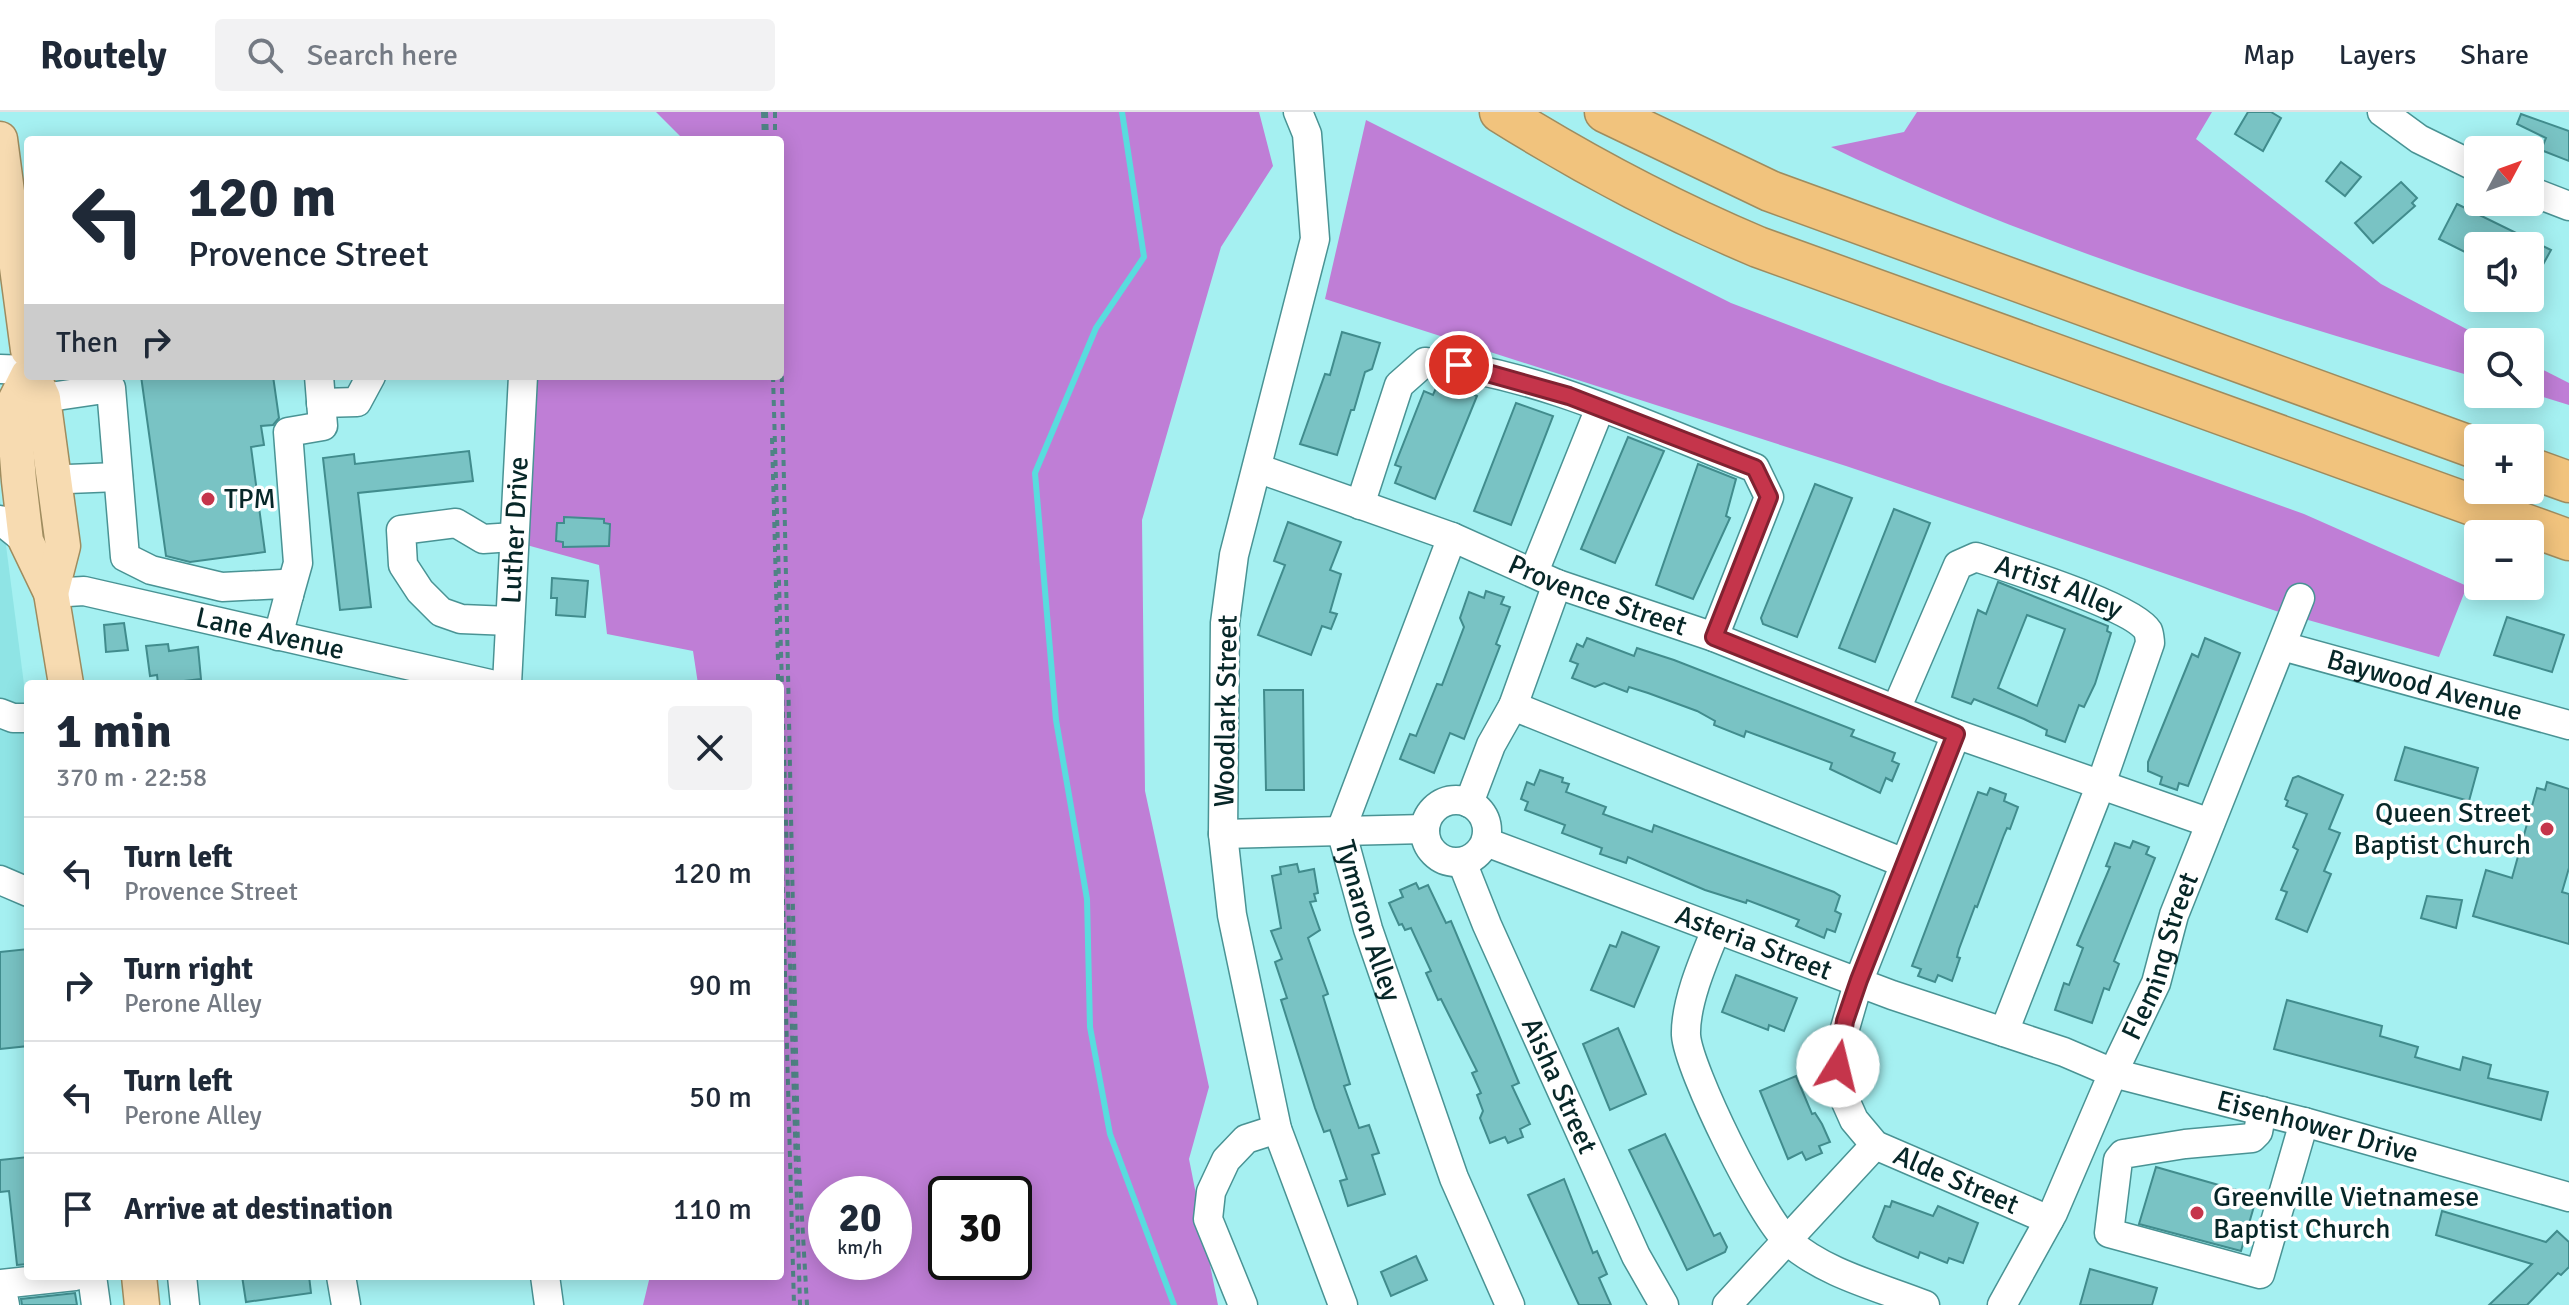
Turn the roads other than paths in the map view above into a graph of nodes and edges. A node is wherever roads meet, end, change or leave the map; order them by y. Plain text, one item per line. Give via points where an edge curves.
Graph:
1 (1298, 112) edge
2 (1500, 112) edge
3 (1605, 112) edge
4 (2382, 112) edge
5 (0, 139) edge
6 (2464, 161) edge
7 (2544, 196) edge
8 (2569, 206) edge
9 (24, 299) edge
10 (0, 369) edge
11 (24, 377) edge
12 (33, 380) edge
13 (369, 380) edge
14 (523, 380) edge
15 (320, 389) edge
16 (1600, 408) junction
17 (2464, 444) edge
18 (1257, 468) junction
19 (2544, 473) edge
20 (118, 477) junction
21 (2569, 482) edge
22 (55, 483) junction
23 (7, 505) edge
24 (1360, 505) junction
25 (514, 537) junction
26 (1452, 537) junction
27 (2569, 540) edge
28 (1546, 578) junction
29 (51, 593) junction
30 (289, 595) junction
31 (2300, 598) dead end
32 (510, 621) junction
33 (278, 636) junction
34 (1714, 637) junction
35 (2282, 646) junction
36 (65, 680) edge
37 (472, 680) edge
38 (507, 680) edge
39 (1513, 706) junction
40 (1897, 707) junction
41 (0, 713) edge
42 (24, 718) edge
43 (2569, 725) edge
44 (1956, 734) junction
45 (2101, 784) junction
46 (1469, 803) junction
47 (2210, 823) junction
48 (1425, 829) junction
49 (1341, 830) junction
50 (1223, 834) junction
51 (1486, 842) junction
52 (1462, 862) junction
53 (1904, 863) junction
54 (0, 880) edge
55 (24, 890) edge
56 (1716, 930) junction
57 (1859, 980) junction
58 (2004, 1032) junction
59 (2113, 1073) junction
60 (2262, 1111) junction
61 (2304, 1122) junction
62 (1277, 1129) junction
63 (1875, 1145) junction
64 (2569, 1197) edge
65 (2049, 1220) junction
66 (1788, 1241) junction
67 (38, 1280) edge
68 (93, 1280) edge
69 (139, 1280) edge
70 (182, 1280) edge
71 (342, 1280) edge
72 (546, 1280) edge
73 (5, 1305) edge
74 (96, 1305) edge
75 (142, 1305) edge
76 (185, 1305) edge
77 (346, 1305) edge
78 (549, 1305) edge
79 (1243, 1305) edge
80 (1343, 1305) edge
81 (1510, 1305) edge
82 (1664, 1305) edge
83 (1727, 1305) edge
84 (1925, 1305) edge
85 (2002, 1305) edge

1 - 18 street, Woodlark Street via 1307,134 1315,239
2 - 27 highway via 1650,199 1747,243
3 - 17 highway via 1770,191
4 - 6 street via 2419,139
5 - 9 main road
7 - 8 street
10 - 11 street
12 - 20 street via 111,388
12 - 22 main road
12 - 23 main road via 13,405
13 - 15 street via 357,402
14 - 25 street, Luther Drive
15 - 30 street via 323,426 288,432 298,563
16 - 24 street via 1459,365 1425,362 1399,385
16 - 28 street
16 - 34 street via 1755,468 1769,497
18 - 24 street, Provence Street
18 - 50 street, Woodlark Street via 1234,555 1225,623
19 - 21 highway
20 - 22 street
20 - 30 street via 125,557 151,570 222,587 282,584
22 - 29 main road via 63,546
23 - 29 main road
24 - 26 street, Provence Street
25 - 32 street, Luther Drive
25 - 32 street via 483,539 456,523 401,530 403,565 441,612 461,619
26 - 28 street, Provence Street
26 - 49 street, Tymaron Alley
28 - 34 street, Provence Street
28 - 39 street
29 - 33 street, Lane Avenue via 84,591
29 - 36 main road
30 - 33 street
31 - 35 street, Fleming Street
32 - 38 street, Luther Drive
33 - 37 street, Lane Avenue
34 - 40 street, Provence Street
35 - 43 street, Baywood Avenue
35 - 47 street, Fleming Street
39 - 46 street
39 - 53 street
40 - 44 street, Provence Street
40 - 45 street, Artist Alley via 1958,565 1966,559 1976,557 2061,586 2136,620 2148,632 2150,643
41 - 42 street
44 - 45 street, Provence Street
44 - 53 street, Alde Street
45 - 47 street, Provence Street
45 - 58 street
46 - 48 street via 1447,801 1436,807
46 - 51 street via 1484,817
47 - 59 street, Fleming Street via 2174,915 2156,983
48 - 49 street
48 - 52 street via 1432,852
49 - 50 street
49 - 81 street, Tymaron Alley via 1368,929 1454,1178
50 - 62 street, Woodlark Street via 1232,915
51 - 52 street via 1477,855
51 - 56 street, Asteria Street
52 - 82 street, Aisha Street via 1630,1241
53 - 57 street, Alde Street
54 - 55 street
56 - 57 street, Asteria Street
56 - 66 street via 1699,970 1686,1035 1709,1098 1771,1223
57 - 58 street, Asteria Street
57 - 63 street, Alde Street via 1839,1049 1837,1082 1854,1120
58 - 59 street, Asteria Street
59 - 60 street, Eisenhower Drive
59 - 65 street, Fleming Street
60 - 61 street, Eisenhower Drive
60 - 61 street via 2252,1138 2123,1154 2109,1233 2260,1274
61 - 64 street, Eisenhower Drive
62 - 79 street via 1246,1139 1226,1160 1211,1192 1208,1219
62 - 80 street, Woodlark Street
63 - 65 street, Alde Street
63 - 66 street
65 - 85 street, Fleming Street
66 - 83 street
66 - 84 street via 1816,1262
67 - 73 street via 1,1284
68 - 74 street
69 - 75 main road
70 - 76 street
71 - 77 street
72 - 78 street

